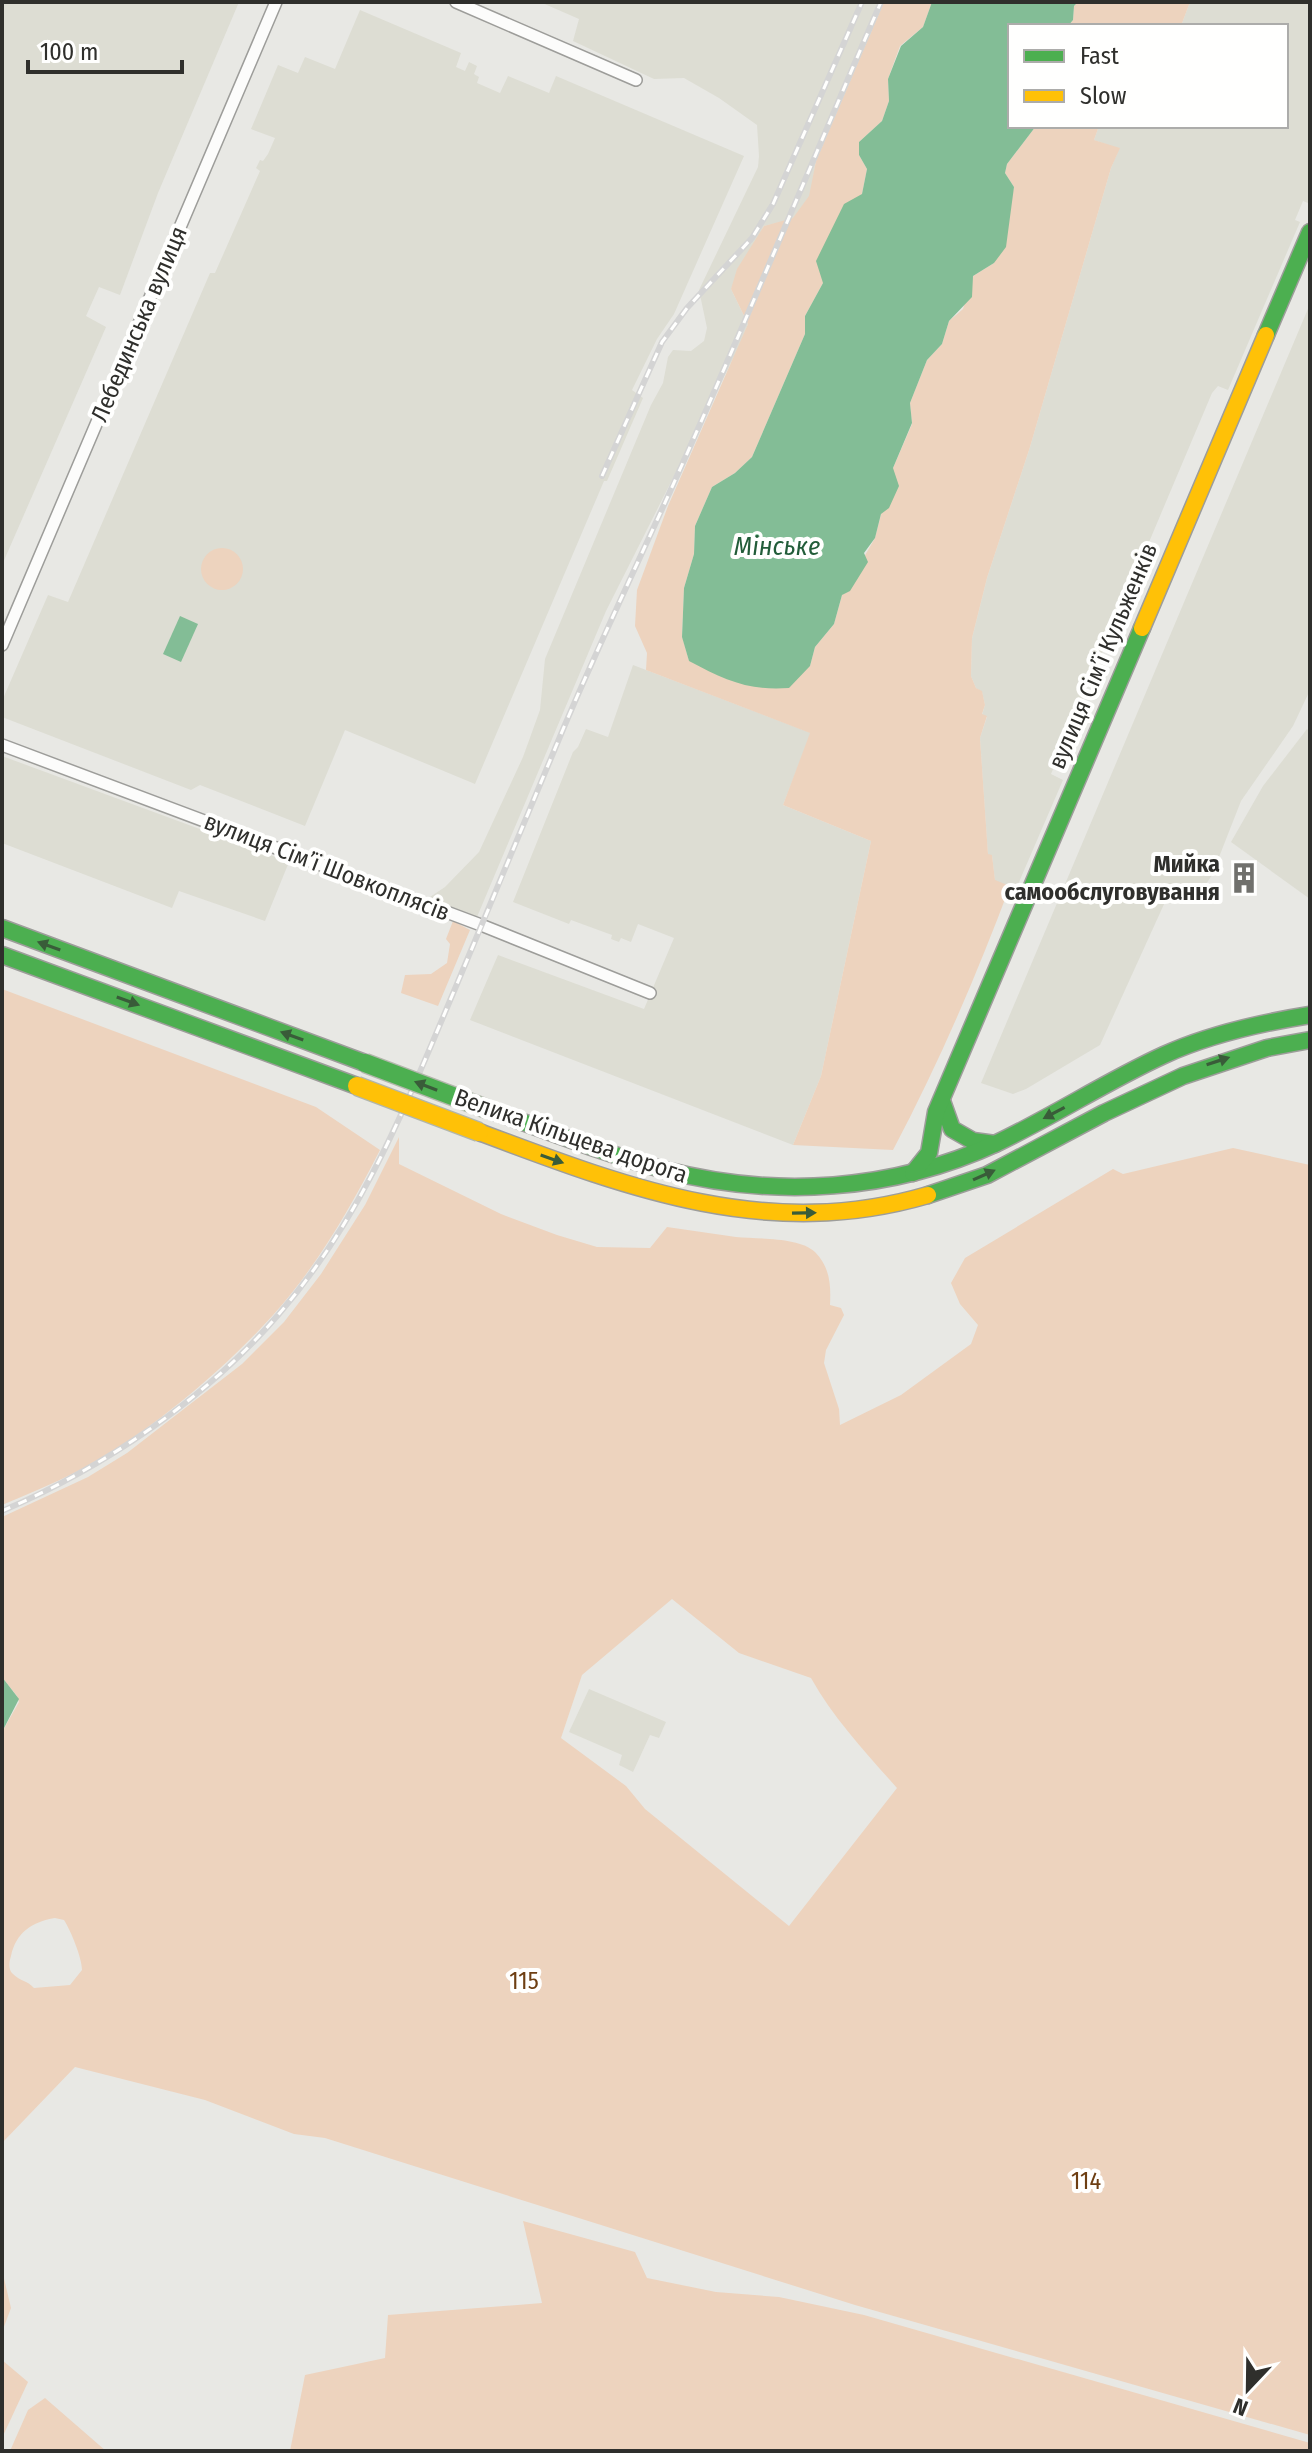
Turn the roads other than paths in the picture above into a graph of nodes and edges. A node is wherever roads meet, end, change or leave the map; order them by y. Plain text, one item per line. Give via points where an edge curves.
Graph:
1 (276, 2) edge
2 (456, 2) edge
3 (636, 80) dead end
4 (1310, 232) edge
5 (2, 645) edge
6 (2, 745) edge
7 (2, 928) edge
8 (2, 955) edge
9 (650, 993) dead end
10 (1310, 1015) edge
11 (1310, 1040) edge
12 (941, 1099) junction
13 (995, 1144) junction
14 (913, 1173) junction

1 - 5 street, Лебединська вулиця
2 - 3 street
4 - 12 main road, вулиця Сімʼї Кульженків
6 - 9 street, вулиця Сімʼї Шовкоплясів
14 -> 7 main road, Велика Кільцева дорога, bridge via 793,1188 726,1182 637,1161
8 -> 11 main road, Велика Кільцева дорога, bridge via 622,1183 712,1207 788,1214 850,1211 957,1187 1207,1064
10 -> 13 main road, Велика Кільцева дорога via 1238,1029 1166,1054
12 - 13 main road via 952,1129 973,1141
12 - 14 main road, вулиця Сімʼї Кульженків via 929,1153
13 - 14 main road, Велика Кільцева дорога

